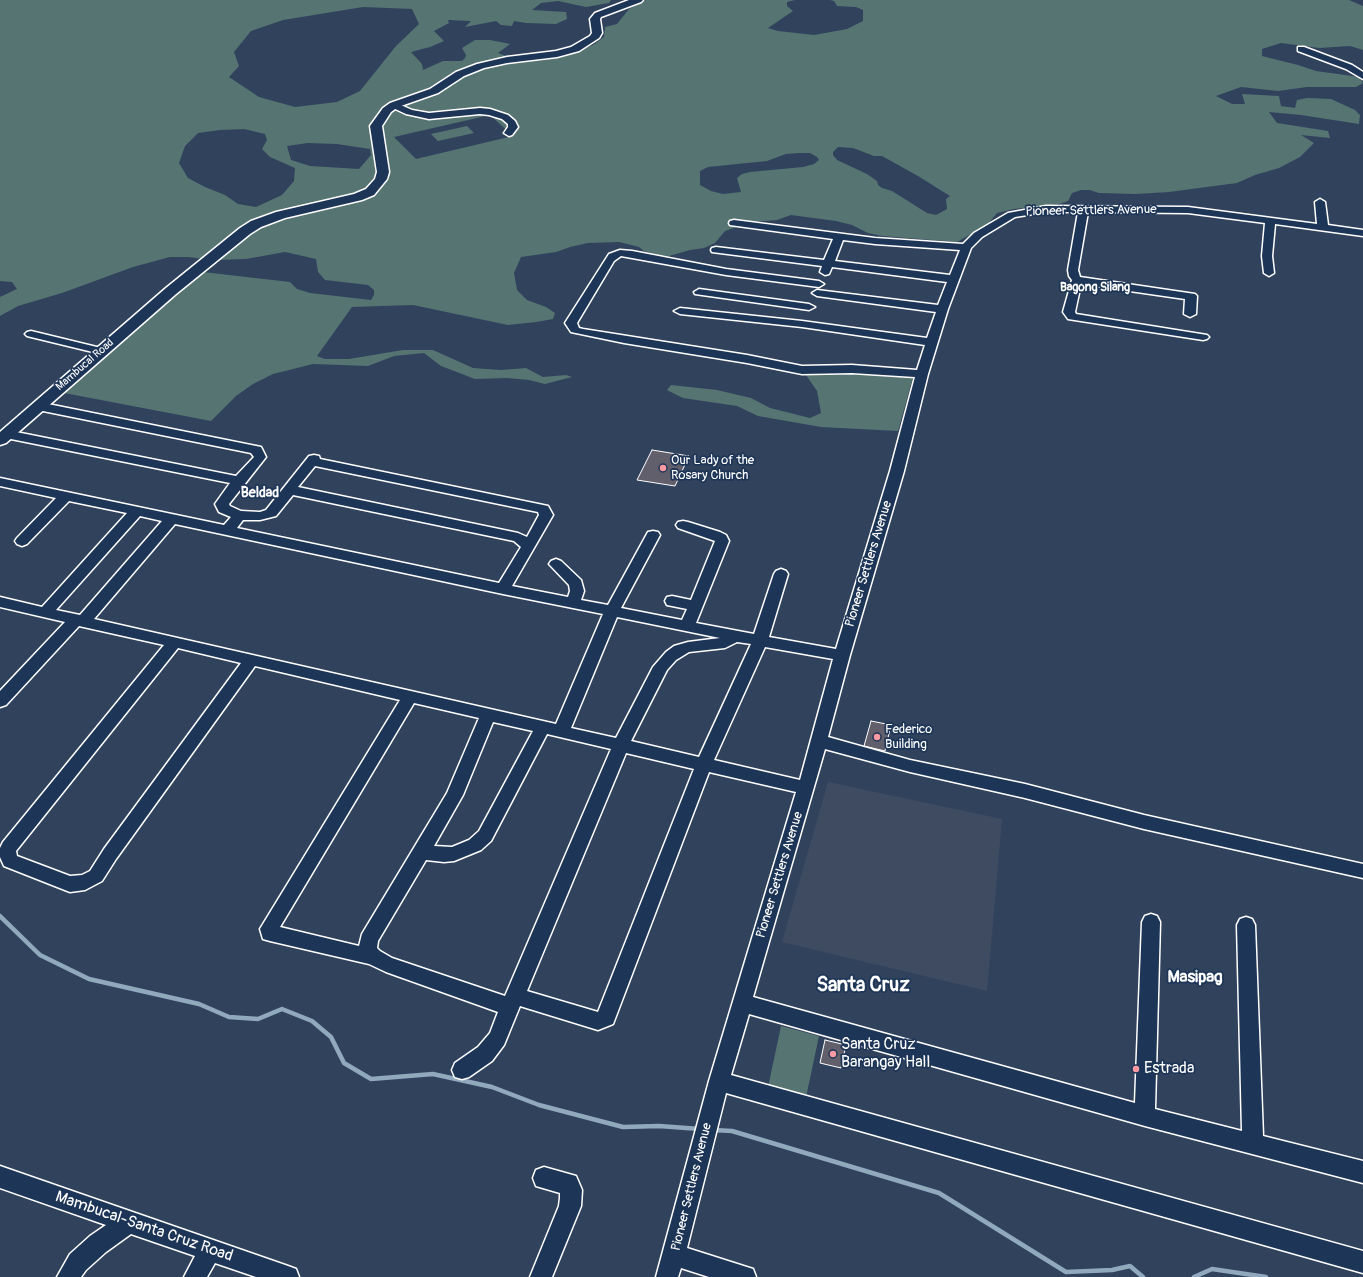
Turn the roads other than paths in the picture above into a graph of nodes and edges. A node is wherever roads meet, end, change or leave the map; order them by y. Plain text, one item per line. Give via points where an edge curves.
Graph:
1 (638, 0) edge
2 (1301, 49) dead end
3 (1363, 76) edge
4 (394, 105) junction
5 (508, 133) dead end
6 (1320, 202) dead end
7 (1084, 209) junction
8 (1270, 221) junction
9 (734, 223) dead end
10 (1323, 228) junction
11 (1363, 233) edge
12 (839, 237) junction
13 (966, 247) junction
14 (716, 250) dead end
15 (830, 264) junction
16 (1269, 273) dead end
17 (953, 279) junction
18 (1077, 280) junction
19 (818, 289) junction
20 (698, 292) dead end
21 (809, 307) junction
22 (942, 309) junction
23 (680, 311) dead end
24 (1190, 314) dead end
25 (802, 324) junction
26 (31, 334) dead end
27 (1203, 337) dead end
28 (932, 342) junction
29 (102, 351) junction
30 (922, 374) junction
31 (38, 406) junction
32 (3, 437) edge
33 (239, 481) junction
34 (0, 482) edge
35 (290, 490) junction
36 (66, 496) junction
37 (137, 511) junction
38 (239, 515) junction
39 (172, 518) junction
40 (683, 525) dead end
41 (227, 530) junction
42 (653, 535) dead end
43 (22, 541) dead end
44 (528, 547) junction
45 (556, 564) dead end
46 (781, 574) dead end
47 (503, 589) junction
48 (672, 601) dead end
49 (0, 602) edge
50 (573, 603) junction
51 (696, 606) junction
52 (612, 611) junction
53 (45, 612) junction
54 (80, 620) junction
55 (687, 626) junction
56 (735, 636) junction
57 (760, 640) junction
58 (175, 642) junction
59 (842, 655) junction
60 (251, 660) junction
61 (410, 697) junction
62 (0, 701) edge
63 (488, 715) junction
64 (543, 727) junction
65 (561, 731) junction
66 (819, 741) junction
67 (621, 745) junction
68 (704, 764) junction
69 (806, 788) junction
70 (421, 852) junction
71 (1363, 871) edge
72 (1150, 922) dead end
73 (1246, 925) dead end
74 (373, 957) junction
75 (513, 1002) junction
76 (742, 1003) junction
77 (462, 1070) dead end
78 (719, 1081) junction
79 (1145, 1116) junction
80 (1253, 1144) junction
81 (1363, 1172) edge
82 (0, 1177) edge
83 (544, 1178) dead end
84 (128, 1222) junction
85 (210, 1250) junction
86 (674, 1255) junction
87 (1363, 1262) edge
88 (68, 1277) edge
89 (195, 1277) edge
90 (288, 1277) edge
91 (541, 1277) edge
92 (667, 1277) edge
93 (745, 1277) edge

1 - 4 main road via 598,15 595,19 597,33 594,38 575,48 557,54 481,66 460,74 434,91
2 - 3 street via 1349,67
4 - 5 street via 409,112 429,116 490,112 505,117 512,123 513,127
4 - 29 main road, Mambucal Road via 387,110 376,126 383,172 381,179 370,192 256,224 171,290
6 - 10 street
7 - 8 street, Pioneer Settlers Avenue via 1188,210
7 - 13 street, Pioneer Settlers Avenue via 1018,213 978,235
7 - 18 street via 1073,270
8 - 10 street, Pioneer Settlers Avenue
8 - 16 street via 1267,256
9 - 12 street
10 - 11 street, Pioneer Settlers Avenue
12 - 13 street
12 - 15 street
13 - 17 street, Pioneer Settlers Avenue
14 - 15 street
15 - 17 street
15 - 19 street
17 - 22 street, Pioneer Settlers Avenue
18 - 24 street via 1191,296
18 - 27 street via 1069,312 1072,317
19 - 21 street
19 - 22 street
19 - 30 street via 620,253 610,259 571,323 580,332 788,368
20 - 21 street
21 - 25 street
22 - 28 street, Pioneer Settlers Avenue
23 - 25 street
25 - 28 street
26 - 29 street
28 - 30 street, Pioneer Settlers Avenue
29 - 31 main road, Mambucal Road
30 - 59 street, Pioneer Settlers Avenue via 897,471
31 - 32 main road, Mambucal Road
31 - 33 street via 256,450 260,457
32 - 33 street
33 - 38 street via 224,500 222,507
34 - 36 street
35 - 38 street via 271,513 260,516
35 - 44 street via 518,537
35 - 44 street via 313,461 543,509 546,515
36 - 37 street
36 - 43 street
37 - 39 street
37 - 53 street
38 - 41 street
39 - 41 street
39 - 54 street
40 - 51 street via 715,535 722,541
41 - 47 street
42 - 52 street
44 - 47 street
45 - 50 street via 576,583 577,591
46 - 57 street
47 - 50 street
48 - 51 street
49 - 53 street
50 - 52 street
51 - 55 street
52 - 55 street
52 - 65 street
53 - 54 street
54 - 58 street
54 - 62 street
55 - 56 street
56 - 57 street
56 - 67 street via 725,644 688,647 671,656 661,667
57 - 59 street
57 - 68 street
58 - 60 street
58 - 60 street via 9,847 7,856 10,861 70,884 85,882 96,876
59 - 66 street, Pioneer Settlers Avenue
60 - 61 street
61 - 63 street
61 - 74 street via 269,930
63 - 64 street
63 - 70 street via 455,795
64 - 65 street
64 - 70 street via 485,836 475,845 454,854
65 - 67 street
66 - 69 street, Pioneer Settlers Avenue
66 - 71 street via 910,766 1144,822
67 - 68 street
67 - 75 street
68 - 69 street
68 - 75 street via 606,1018 598,1021
69 - 76 street, Pioneer Settlers Avenue
70 - 74 street via 369,940 368,950
72 - 79 street
73 - 80 street
74 - 75 street via 386,964
75 - 77 street via 497,1039 485,1054
76 - 78 street, Pioneer Settlers Avenue
76 - 79 street
78 - 86 street, Pioneer Settlers Avenue
78 - 87 street
79 - 80 street
80 - 81 street
82 - 84 street, Mambucal-Santa Cruz Road
83 - 91 street via 568,1184 571,1198
84 - 85 street, Mambucal-Santa Cruz Road
84 - 88 street via 78,1262
85 - 89 street
85 - 90 street, Mambucal-Santa Cruz Road
86 - 92 street, Pioneer Settlers Avenue
86 - 93 street

